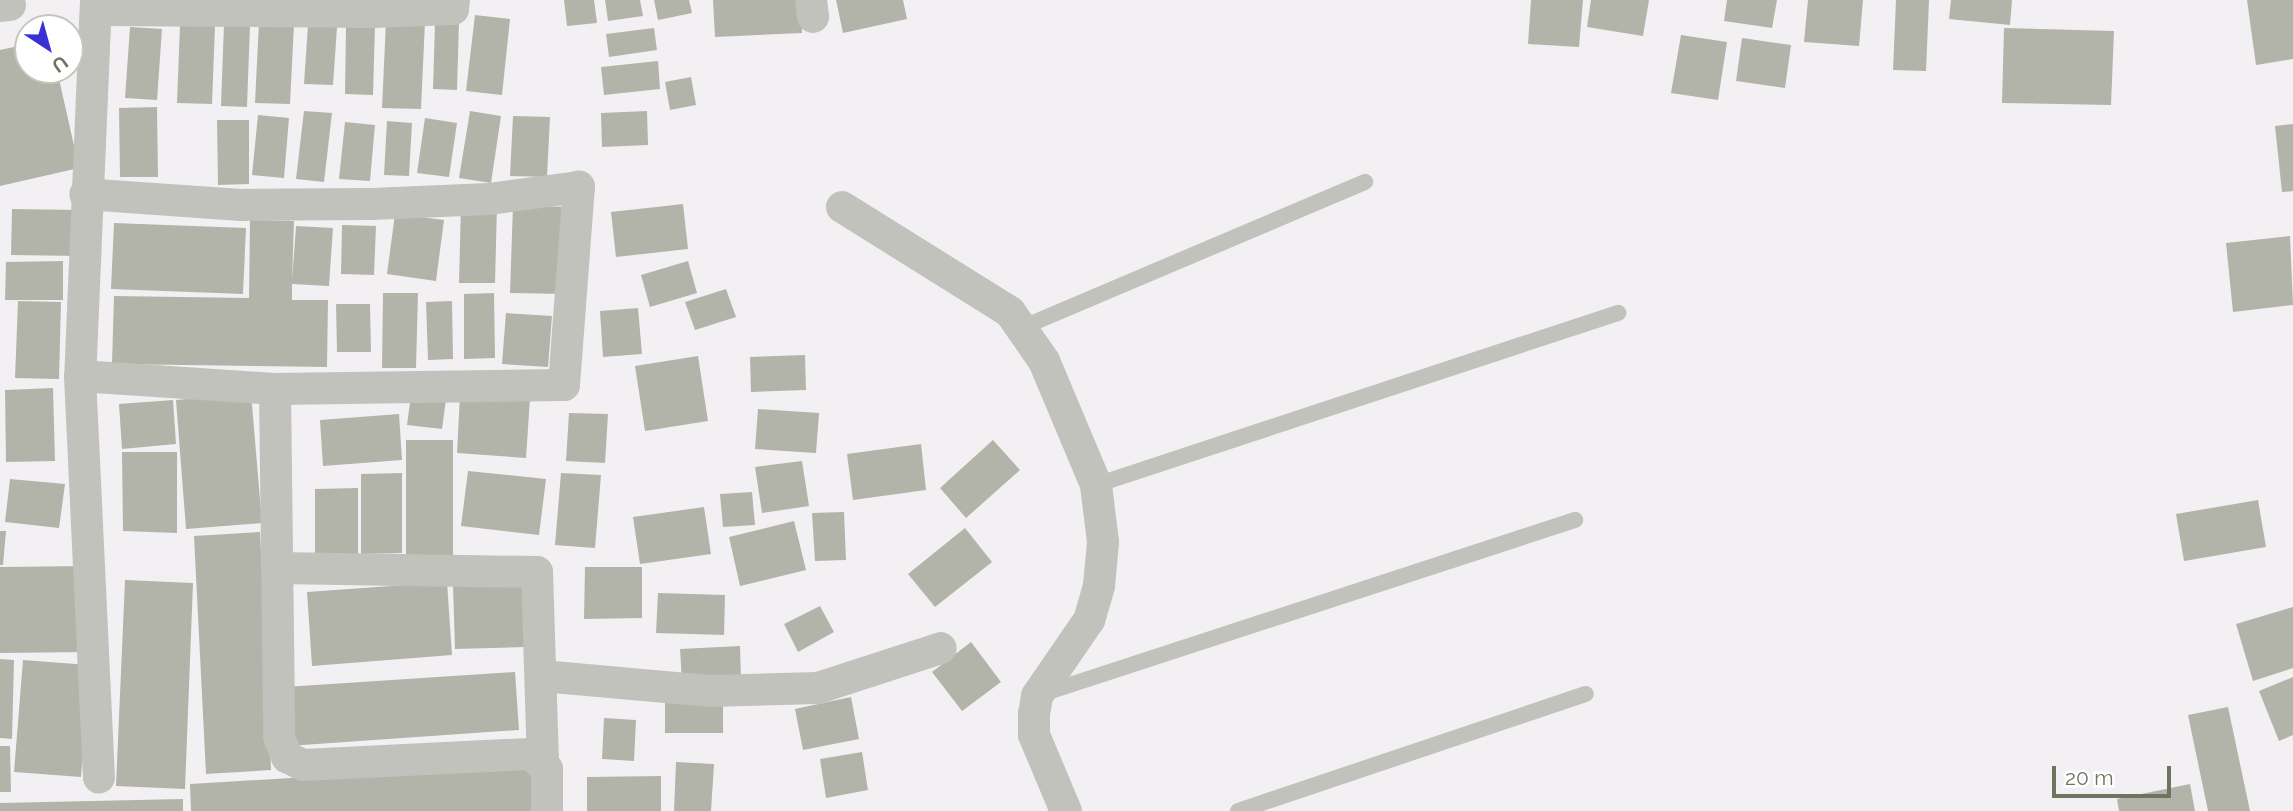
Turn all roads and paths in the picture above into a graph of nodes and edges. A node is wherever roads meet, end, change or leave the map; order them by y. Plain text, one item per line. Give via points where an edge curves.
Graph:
1 (454, 0) edge
2 (96, 5) edge
3 (258, 6) edge
4 (1365, 182) dead end
5 (85, 194) junction
6 (842, 207) dead end
7 (1618, 313) dead end
8 (1021, 328) junction
9 (80, 376) junction
10 (275, 389) junction
11 (1096, 485) junction
12 (1575, 520) dead end
13 (278, 568) junction
14 (941, 648) dead end
15 (542, 676) junction
16 (1586, 694) dead end
17 (1037, 696) junction
18 (543, 763) junction
19 (99, 778) dead end
20 (547, 811) edge
21 (1066, 811) edge
22 (1238, 811) edge

1 - 3 street via 453,9
2 - 3 street
2 - 5 street
4 - 8 lane
5 - 9 street
5 - 10 street via 241,205 371,204 489,200 579,187 564,385
6 - 8 street via 961,277 1010,312
7 - 11 lane
8 - 11 street via 1044,361
9 - 10 street
9 - 19 street
10 - 13 street
11 - 17 street via 1103,542 1100,586 1079,639
12 - 17 lane
13 - 15 street via 537,572
13 - 18 street via 279,737 287,757 303,765 531,754
14 - 15 street via 818,688 711,691
15 - 18 street
16 - 22 lane
17 - 21 street via 1034,735
18 - 20 street

